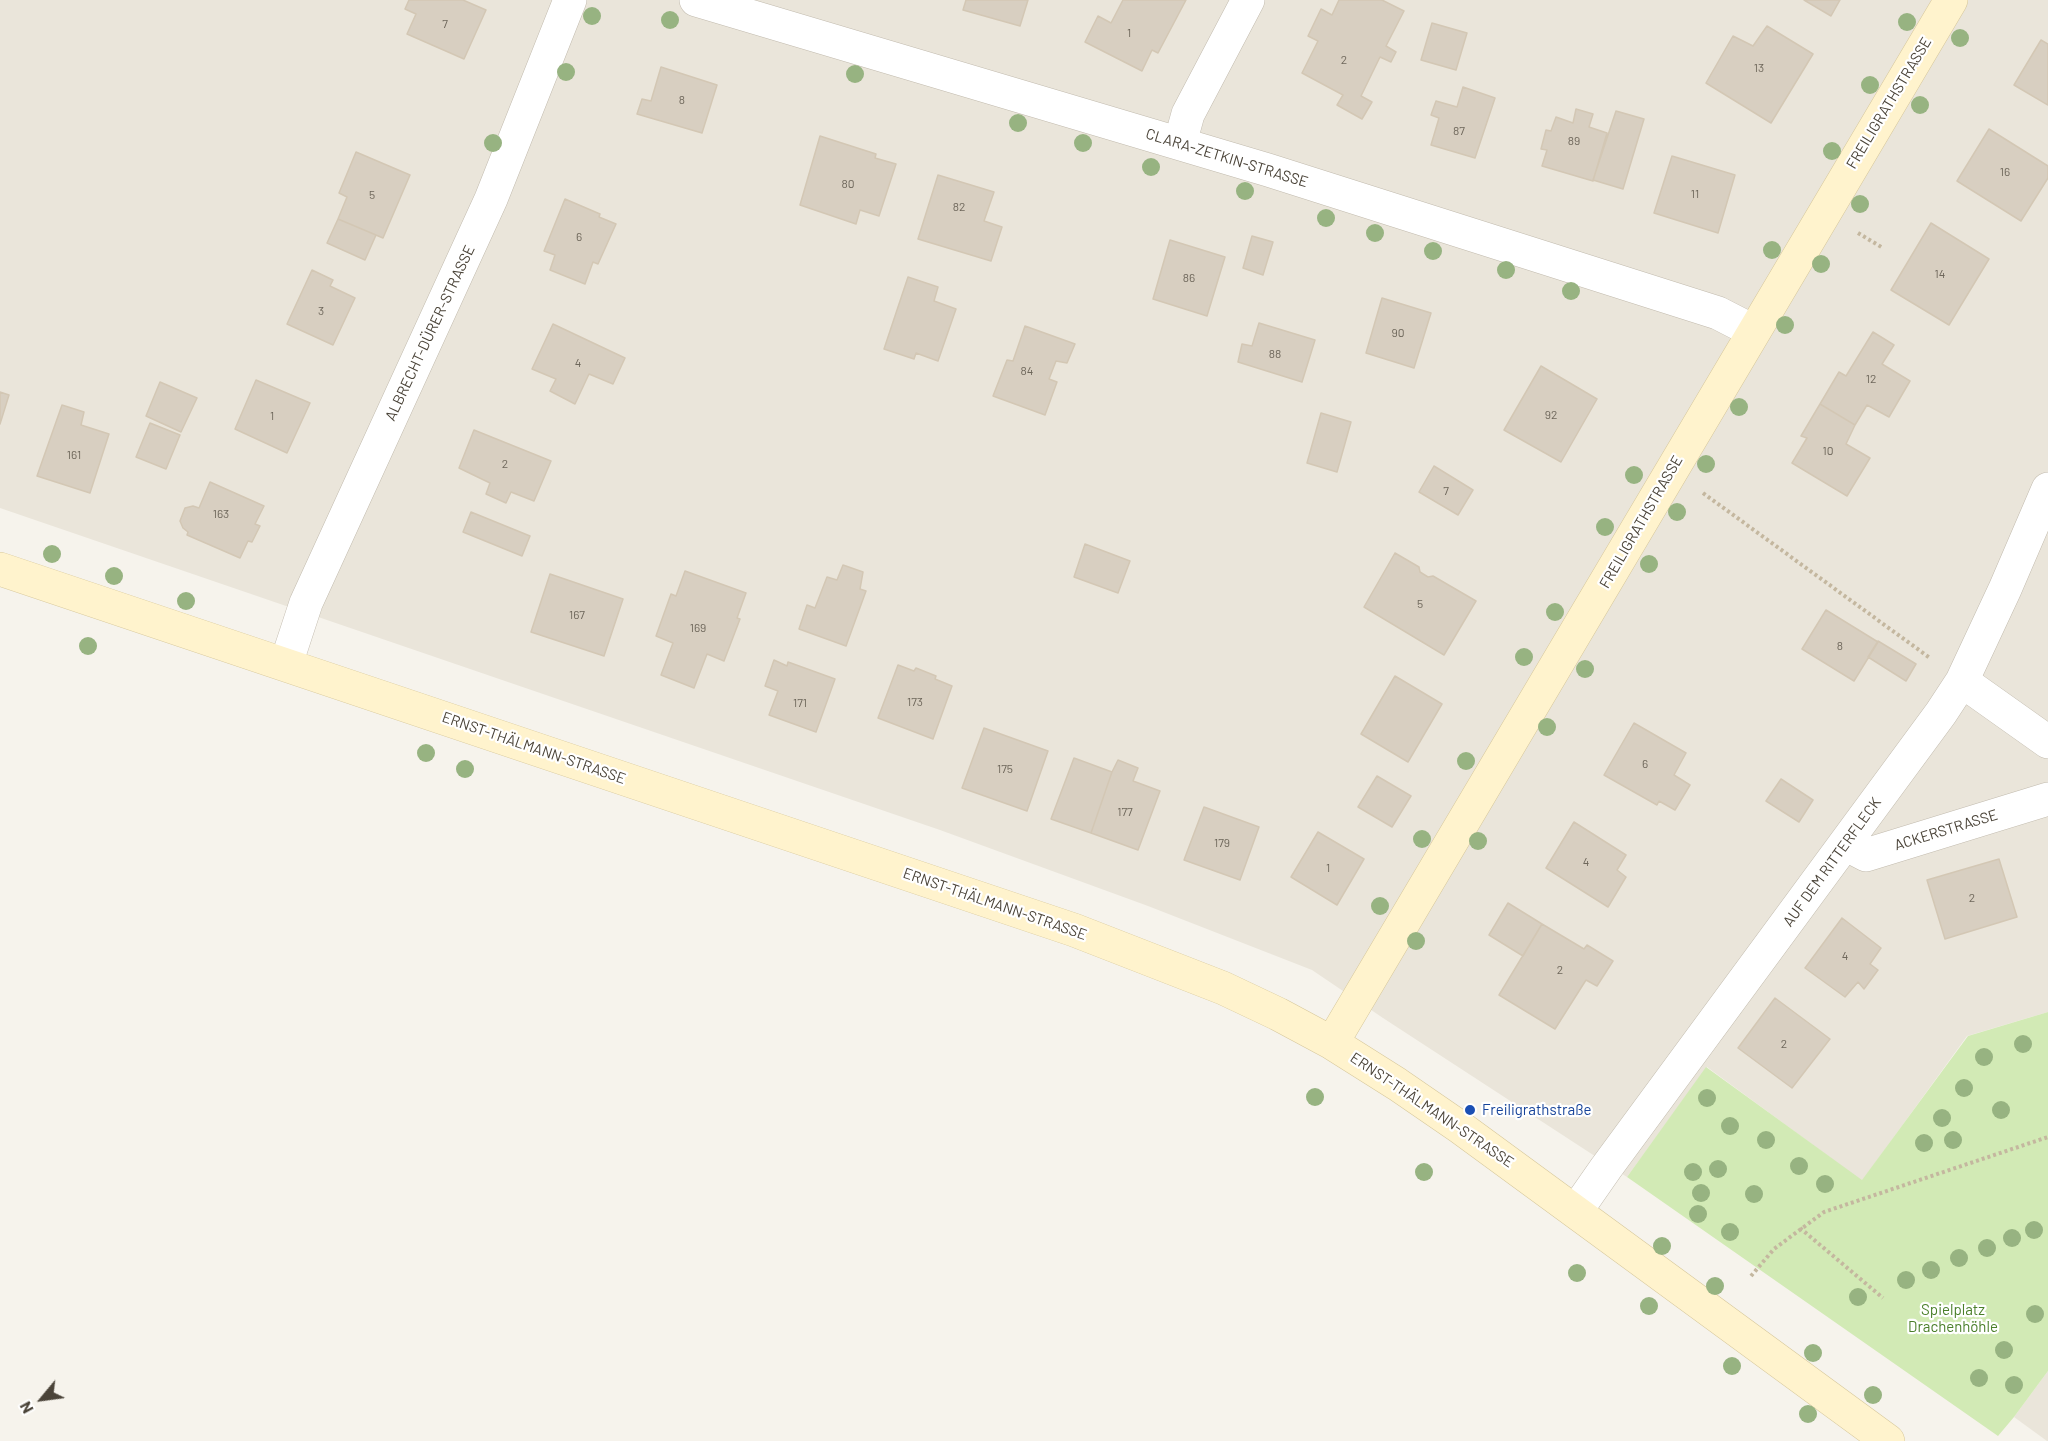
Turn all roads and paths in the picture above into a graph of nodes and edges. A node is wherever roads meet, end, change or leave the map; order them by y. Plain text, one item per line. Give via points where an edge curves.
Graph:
1 (570, 0) edge
2 (696, 0) edge
3 (1248, 0) edge
4 (1951, 0) edge
5 (1180, 143) junction
6 (1753, 331) junction
7 (1671, 471) junction
8 (2048, 489) edge
9 (0, 569) edge
10 (286, 664) junction
11 (1962, 681) junction
12 (2048, 742) edge
13 (2048, 800) edge
14 (1845, 844) junction
15 (1332, 1043) junction
16 (2048, 1137) edge
17 (1576, 1211) junction
18 (1800, 1228) junction
19 (1751, 1276) dead end
20 (1883, 1298) dead end
21 (1888, 1441) edge

1 - 10 street, ALBRECHT-DÜRER-STRASSE via 491,199 306,603
2 - 5 street, CLARA-ZETKIN-STRASSE
3 - 5 street via 1188,114
4 - 6 street, FREILIGRATHSTRASSE
5 - 6 street, CLARA-ZETKIN-STRASSE via 1718,312
6 - 7 street, FREILIGRATHSTRASSE
7 - 11 path
7 - 15 street, FREILIGRATHSTRASSE
8 - 11 street, AUF DEM RITTERFLECK
9 - 10 street, ERNST-THÄLMANN-STRASSE
10 - 15 street, ERNST-THÄLMANN-STRASSE via 1074,930 1223,988
11 - 12 street
11 - 14 street, AUF DEM RITTERFLECK
13 - 14 street, ACKERSTRASSE via 1866,855
14 - 17 street, AUF DEM RITTERFLECK
15 - 17 street, ERNST-THÄLMANN-STRASSE via 1425,1103
16 - 18 path via 1824,1212
17 - 21 street, ERNST-THÄLMANN-STRASSE
18 - 19 path via 1774,1249
18 - 20 path

